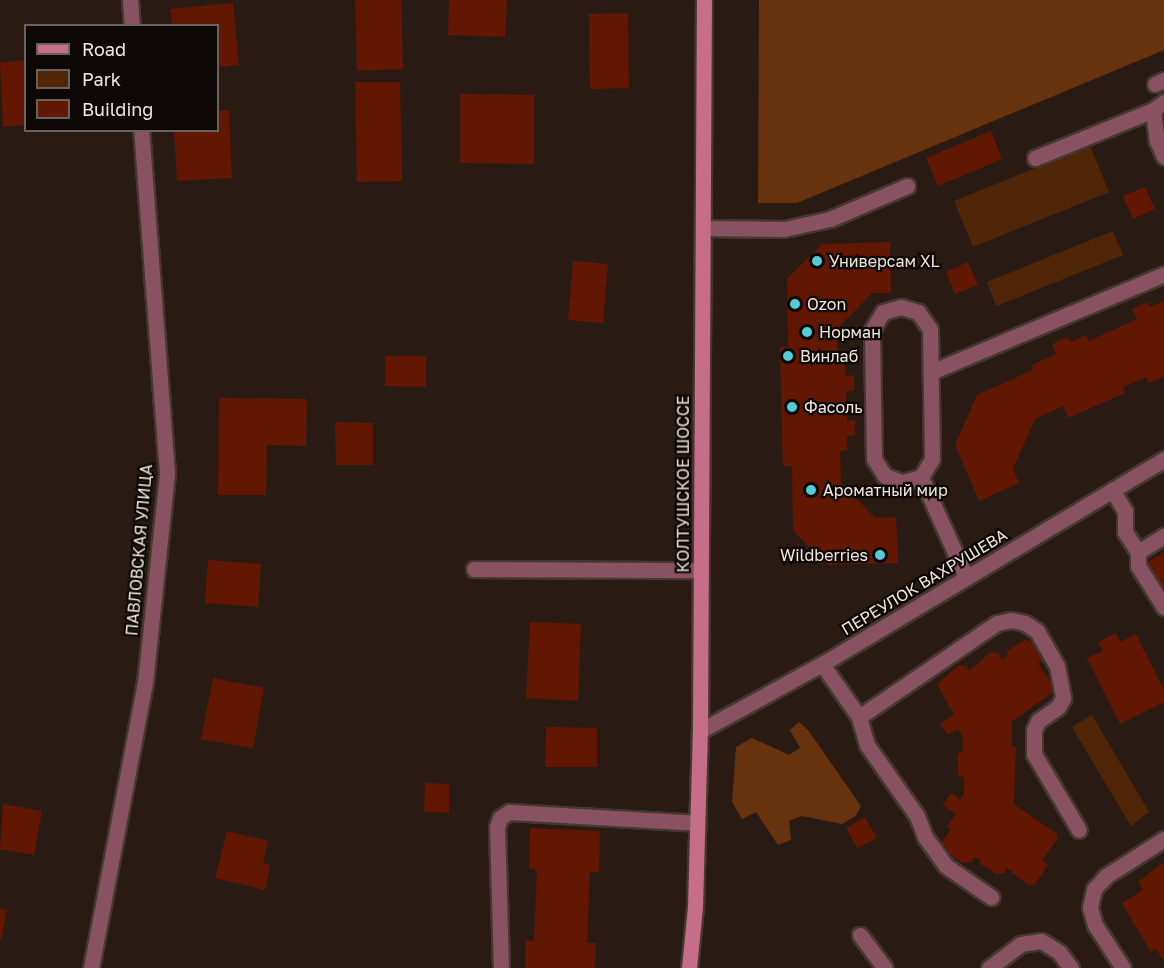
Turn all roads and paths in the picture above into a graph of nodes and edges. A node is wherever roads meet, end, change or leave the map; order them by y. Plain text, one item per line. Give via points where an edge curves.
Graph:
1 (130, 0) edge
2 (704, 0) edge
3 (132, 24) edge
4 (1159, 106) edge
5 (141, 132) edge
6 (1164, 157) edge
7 (1035, 158) dead end
8 (907, 186) dead end
9 (703, 228) junction
10 (1164, 274) edge
11 (930, 372) junction
12 (1164, 459) edge
13 (921, 477) junction
14 (1112, 490) junction
15 (1164, 536) edge
16 (1138, 552) junction
17 (474, 569) dead end
18 (701, 570) junction
19 (966, 577) junction
20 (1164, 607) edge
21 (822, 664) junction
22 (859, 717) junction
23 (700, 731) junction
24 (698, 823) junction
25 (1079, 830) dead end
26 (1164, 839) edge
27 (991, 897) dead end
28 (860, 934) dead end
29 (91, 968) edge
30 (501, 968) edge
31 (689, 968) edge
32 (885, 968) edge
33 (989, 968) edge
34 (1071, 968) edge
35 (1123, 968) edge

1 - 3 street
2 - 9 main road, КОЛТУШСКОЕ ШОССЕ
4 - 6 street via 1157,141
4 - 7 street
5 - 29 street, ПАВЛОВСКАЯ УЛИЦА via 167,473 145,683
8 - 9 street via 830,219 784,229
9 - 18 main road, КОЛТУШСКОЕ ШОССЕ
10 - 11 street
11 - 13 street via 932,459
11 - 13 street via 930,329 918,312 901,307 883,312 872,330 874,459 885,476 902,482
12 - 14 street, ПЕРЕУЛОК ВАХРУШЕВА
13 - 19 street
14 - 16 street via 1125,511 1125,532
14 - 19 street, ПЕРЕУЛОК ВАХРУШЕВА
15 - 16 street
16 - 20 street via 1138,566
17 - 18 street
18 - 23 main road, КОЛТУШСКОЕ ШОССЕ
19 - 21 street, ПЕРЕУЛОК ВАХРУШЕВА
21 - 22 street
21 - 23 street, ПЕРЕУЛОК ВАХРУШЕВА
22 - 25 street via 997,624 1011,620 1025,623 1037,631 1057,666 1063,698 1058,707 1038,721 1034,753
22 - 27 street via 867,745 917,816 925,837 946,866
23 - 24 main road, КОЛТУШСКОЕ ШОССЕ
24 - 30 street via 509,812 500,818 497,827
24 - 31 main road, КОЛТУШСКОЕ ШОССЕ
26 - 35 street via 1106,876 1094,889 1090,907 1095,925
28 - 32 street
33 - 34 street via 1021,944 1041,941 1059,952

